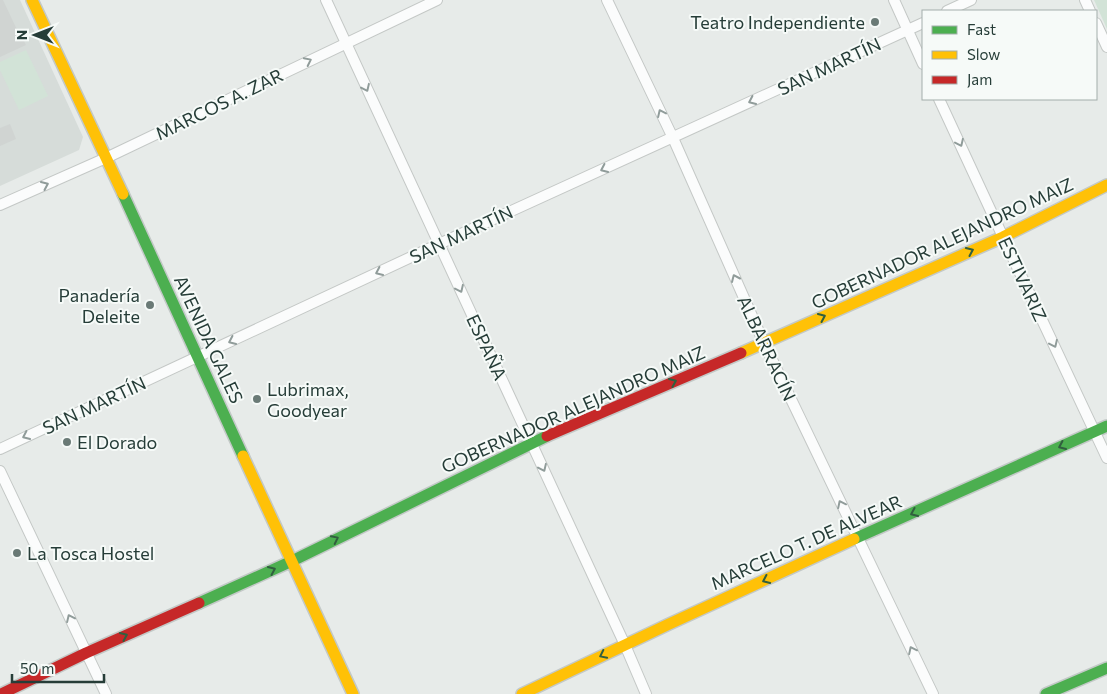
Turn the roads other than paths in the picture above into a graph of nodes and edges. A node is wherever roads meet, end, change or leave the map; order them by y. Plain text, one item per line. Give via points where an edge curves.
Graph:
1 (32, 0) edge
2 (326, 0) edge
3 (437, 0) edge
4 (608, 0) edge
5 (894, 0) edge
6 (971, 0) edge
7 (949, 10) edge
8 (922, 23) edge
9 (1097, 25) edge
10 (908, 30) junction
11 (346, 43) junction
12 (1107, 47) edge
13 (922, 62) edge
14 (939, 100) edge
15 (673, 138) junction
16 (106, 158) junction
17 (1107, 185) edge
18 (0, 205) edge
19 (1003, 237) junction
20 (439, 244) junction
21 (764, 343) junction
22 (198, 357) junction
23 (1107, 426) edge
24 (1095, 432) junction
25 (531, 443) junction
26 (0, 449) edge
27 (1107, 458) edge
28 (0, 471) edge
29 (858, 538) junction
30 (292, 561) junction
31 (625, 645) junction
32 (86, 654) junction
33 (1107, 668) edge
34 (1, 694) edge
35 (106, 694) edge
36 (353, 694) edge
37 (522, 694) edge
38 (646, 694) edge
39 (933, 694) edge
40 (1046, 694) edge

1 - 16 street, AVENIDA GALES
2 - 11 street, ESPAÑA
3 - 11 street, MARCOS A. ZAR
15 -> 4 street, ALBARRACÍN
5 - 10 street
6 - 7 street
8 - 10 street, SAN MARTÍN
9 - 12 street
10 - 13 street
10 -> 15 street, SAN MARTÍN
16 -> 11 street, MARCOS A. ZAR
11 -> 20 street, ESPAÑA
14 -> 19 street, ESTIVARIZ
15 -> 20 street, SAN MARTÍN
21 -> 15 street, ALBARRACÍN
18 -> 16 street, MARCOS A. ZAR
16 - 22 street, AVENIDA GALES
17 - 19 street, GOBERNADOR ALEJANDRO MAIZ
21 -> 19 street, GOBERNADOR ALEJANDRO MAIZ
19 -> 24 street, ESTIVARIZ
20 -> 22 street, SAN MARTÍN
20 -> 25 street, ESPAÑA
25 -> 21 street, GOBERNADOR ALEJANDRO MAIZ
29 -> 21 street, ALBARRACÍN
22 -> 26 street, SAN MARTÍN
22 - 30 street, AVENIDA GALES
23 - 24 street, MARCELO T. DE ALVEAR
24 - 27 street, ESTIVARIZ
24 -> 29 street, MARCELO T. DE ALVEAR
30 -> 25 street, GOBERNADOR ALEJANDRO MAIZ
25 -> 31 street, ESPAÑA
32 -> 28 street
29 -> 31 street, MARCELO T. DE ALVEAR
39 -> 29 street, ALBARRACÍN
32 -> 30 street, GOBERNADOR ALEJANDRO MAIZ
30 - 36 street, AVENIDA GALES
31 -> 37 street, MARCELO T. DE ALVEAR
31 - 38 street, ESPAÑA
32 - 34 street, GOBERNADOR ALEJANDRO MAIZ
32 - 35 street
33 - 40 street

